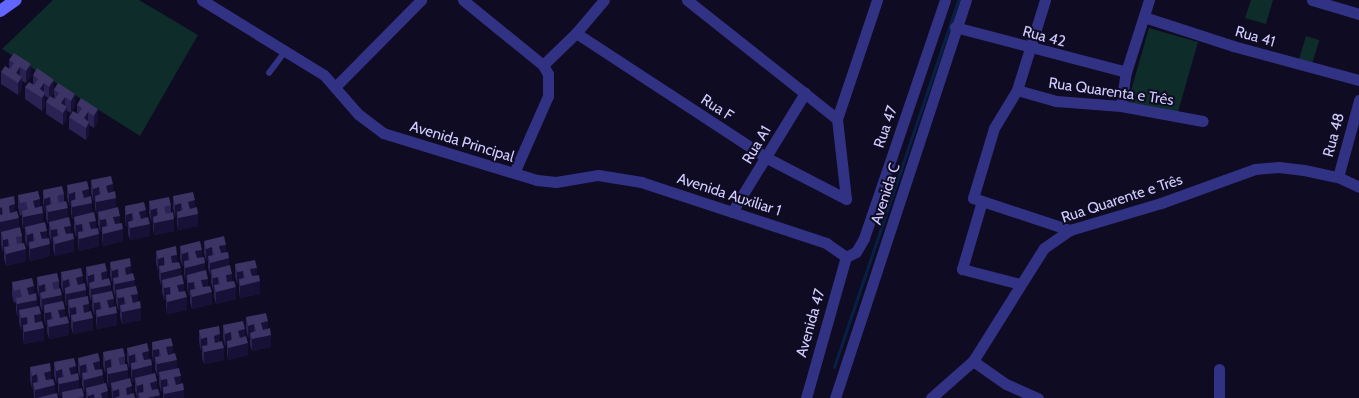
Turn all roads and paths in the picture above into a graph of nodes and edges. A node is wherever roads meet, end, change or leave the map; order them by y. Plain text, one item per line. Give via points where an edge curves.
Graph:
1 (202, 0) edge
2 (421, 0) edge
3 (463, 0) edge
4 (604, 0) edge
5 (687, 0) edge
6 (877, 0) edge
7 (945, 0) edge
8 (966, 0) edge
9 (1045, 0) edge
10 (1149, 0) edge
11 (1312, 0) edge
12 (1359, 14) edge
13 (1144, 17) junction
14 (956, 28) junction
15 (576, 33) junction
16 (1030, 49) junction
17 (284, 52) junction
18 (543, 65) junction
19 (1126, 72) junction
20 (269, 74) dead end
21 (1359, 80) edge
22 (336, 86) junction
23 (1017, 90) junction
24 (805, 93) junction
25 (1359, 100) edge
26 (1121, 106) junction
27 (837, 119) junction
28 (1203, 121) dead end
29 (767, 158) junction
30 (514, 173) junction
31 (598, 175) joint
32 (1338, 177) junction
33 (1359, 188) edge
34 (977, 199) junction
35 (732, 212) junction
36 (1070, 230) junction
37 (846, 257) junction
38 (1020, 284) junction
39 (973, 361) junction
40 (1219, 369) dead end
41 (1033, 397) edge
42 (806, 398) edge
43 (835, 398) edge
44 (931, 398) edge
45 (1219, 398) edge

1 - 17 street, Avenida Principal
2 - 22 street
3 - 18 street
4 - 15 street
5 - 24 street
6 - 27 street
7 - 37 street, Rua 47 via 864,238 856,252
8 - 14 street, Avenida C
9 - 16 street
10 - 13 street
11 - 12 street
13 - 19 street
13 - 21 street, Rua 41 via 1252,52
14 - 16 street, Rua 42
14 - 43 street, Avenida C
15 - 18 street
15 - 29 street, Rua F
16 - 19 street, Rua 42
16 - 23 street
17 - 20 lane
17 - 22 street, Avenida Principal via 324,75
18 - 30 street via 548,74 548,96
19 - 26 street
22 - 30 street, Avenida Principal via 358,114 378,131
23 - 26 street, Rua Quarenta e Três via 1056,101
23 - 34 street via 994,128
24 - 27 street
24 - 29 street, Rua A1
25 - 32 street, Rua 48
26 - 28 street, Rua Quarenta e Três
27 - 29 street, Rua F via 846,199
29 - 35 street, Rua A1
30 - 31 street, Avenida Principal via 556,182
31 - 35 street, Avenida Auxiliar 1 via 641,182
32 - 33 street
32 - 36 street, Rua Quarente e Três via 1280,167 1255,169 1160,203
34 - 36 street
34 - 38 street via 962,269
35 - 37 street, Avenida Auxiliar 1 via 826,243
36 - 38 street, Rua Quarente e Três via 1044,248
37 - 42 street, Avenida 47
38 - 39 street, Rua Quarente e Três
39 - 41 street
39 - 44 street, Rua Quarente e Três
40 - 45 street

